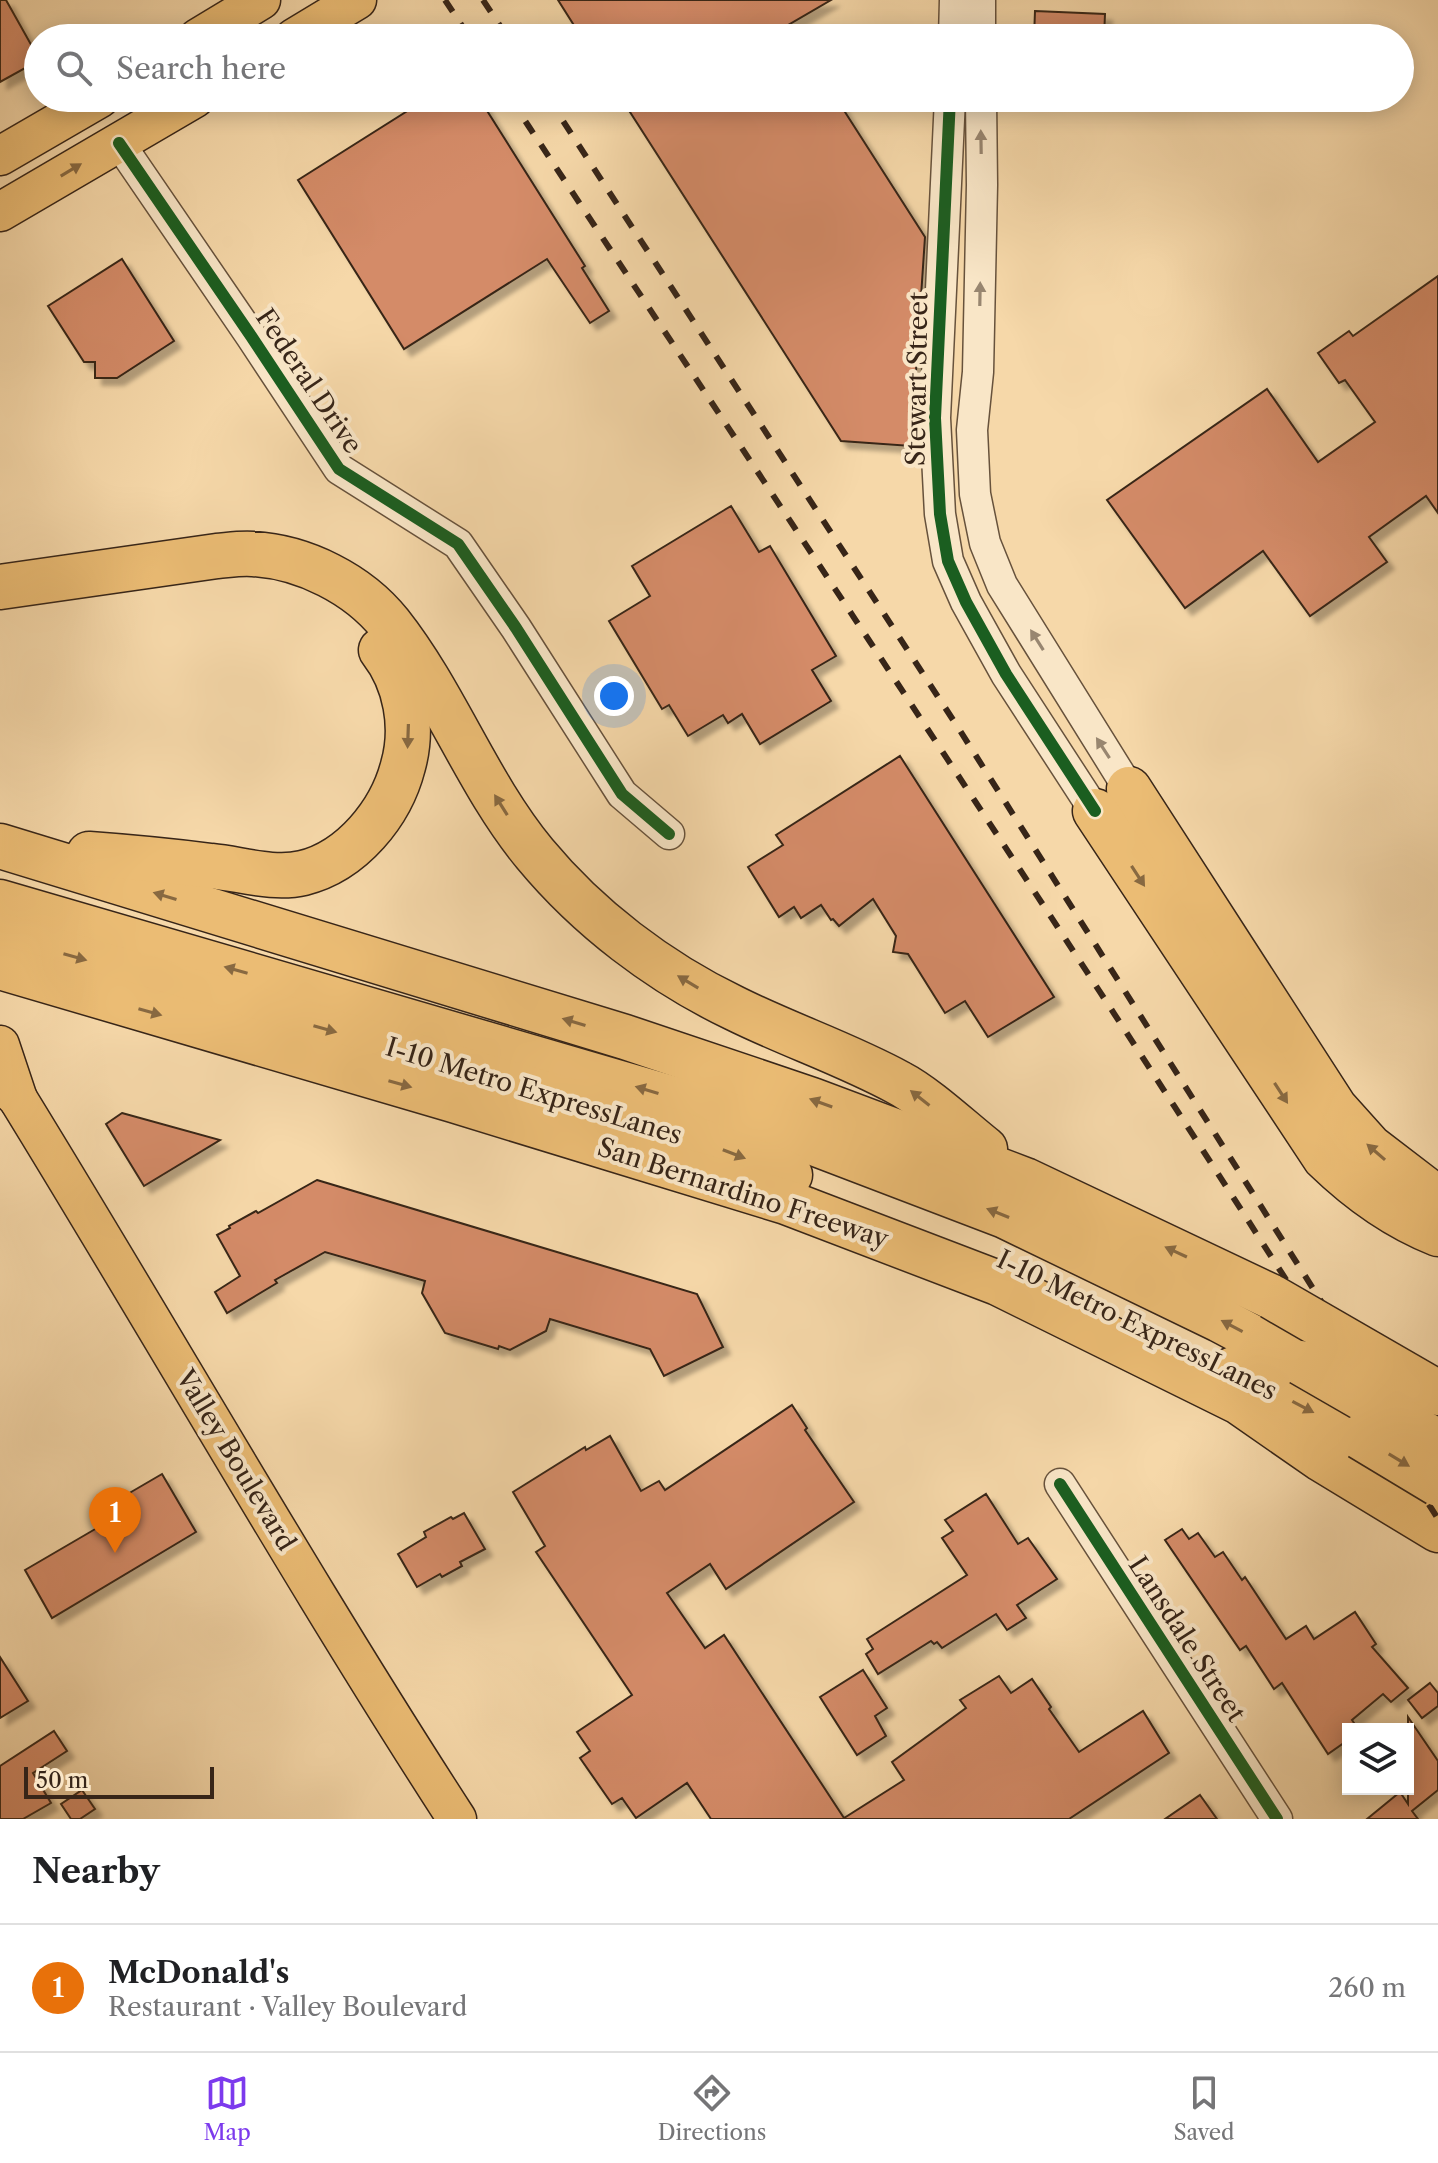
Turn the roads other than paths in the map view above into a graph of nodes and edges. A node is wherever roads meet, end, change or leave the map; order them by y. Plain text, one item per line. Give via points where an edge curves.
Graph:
1 (261, 0) edge
2 (357, 0) edge
3 (955, 0) edge
4 (980, 0) edge
5 (221, 24) edge
6 (317, 24) edge
7 (954, 24) edge
8 (980, 24) edge
9 (76, 112) edge
10 (171, 112) edge
11 (949, 112) edge
12 (981, 112) edge
13 (119, 143) junction
14 (0, 156) edge
15 (0, 212) edge
16 (0, 587) edge
17 (0, 613) edge
18 (1112, 800) junction
19 (669, 834) dead end
20 (0, 846) edge
21 (0, 902) edge
22 (12, 974) edge
23 (0, 1045) edge
24 (9, 1089) edge
25 (1025, 1180) junction
26 (1438, 1199) edge
27 (1438, 1234) edge
28 (1438, 1393) edge
29 (1438, 1442) edge
30 (1060, 1484) dead end
31 (1438, 1484) edge
32 (1438, 1530) edge
33 (457, 1819) edge
34 (1277, 1819) edge

1 - 5 main road
2 - 6 main road
3 - 7 street
4 - 8 street
9 - 14 main road
10 - 13 main road
11 - 18 street, Stewart Street via 935,418 948,561 1006,674
18 -> 12 street via 1002,585 985,543 975,494 972,430 978,372
15 -> 13 main road
13 - 19 street, Federal Drive via 339,469 458,544 622,794
25 -> 16 highway via 902,1084 731,1007 608,927 534,853 505,813 388,622 332,576 253,554
17 -> 20 highway via 239,581 276,583 339,607 369,633 390,661 408,716 398,787 380,817 349,849 304,873 278,876
26 -> 18 highway via 1370,1147 1335,1108
18 -> 27 highway via 1325,1158 1354,1186
25 -> 20 highway via 839,1109 625,1037
29 -> 21 highway, I-10 Metro ExpressLanes, bridge via 1220,1320 1005,1216 777,1129
22 -> 31 highway, I-10 Metro ExpressLanes, bridge via 674,1131 982,1249 1158,1329
22 -> 32 highway, San Bernardino Freeway via 438,1095 771,1198 998,1283 1239,1402
23 - 24 main road, Valley Boulevard
24 - 33 main road, Valley Boulevard
28 -> 25 highway, bridge via 1272,1297
30 - 34 street, Lansdale Street

